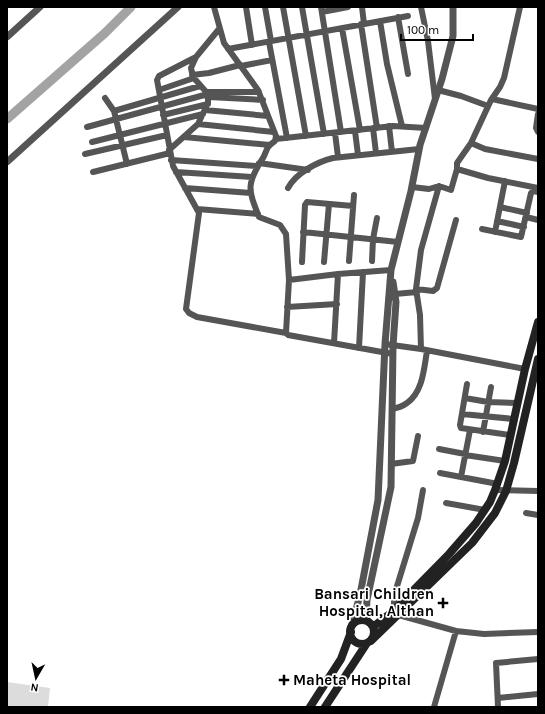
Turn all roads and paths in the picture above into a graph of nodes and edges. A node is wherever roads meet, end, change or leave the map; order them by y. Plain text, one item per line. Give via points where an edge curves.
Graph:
1 (40, 7) edge
2 (178, 7) edge
3 (214, 7) edge
4 (246, 7) edge
5 (265, 7) edge
6 (283, 7) edge
7 (302, 7) edge
8 (348, 7) edge
9 (362, 7) edge
10 (421, 7) edge
11 (520, 7) edge
12 (453, 8) edge
13 (321, 9) edge
14 (408, 16) dead end
15 (398, 17) junction
16 (380, 21) junction
17 (363, 24) junction
18 (342, 28) junction
19 (219, 29) junction
20 (325, 31) junction
21 (307, 34) junction
22 (7, 37) edge
23 (288, 38) junction
24 (270, 41) junction
25 (252, 45) junction
26 (228, 49) junction
27 (196, 57) junction
28 (272, 60) junction
29 (240, 65) junction
30 (408, 74) dead end
31 (193, 76) junction
32 (200, 86) junction
33 (158, 90) junction
34 (438, 90) junction
35 (259, 92) junction
36 (207, 94) junction
37 (105, 98) dead end
38 (160, 98) junction
39 (492, 99) junction
40 (263, 100) junction
41 (435, 100) junction
42 (488, 106) junction
43 (162, 107) junction
44 (538, 109) edge
45 (205, 110) junction
46 (114, 111) junction
47 (538, 114) edge
48 (163, 115) junction
49 (268, 116) junction
50 (116, 119) junction
51 (198, 124) junction
52 (165, 125) junction
53 (389, 126) junction
54 (402, 126) junction
55 (87, 127) dead end
56 (375, 128) junction
57 (426, 128) junction
58 (357, 130) junction
59 (274, 132) junction
60 (338, 132) junction
61 (538, 132) edge
62 (324, 134) junction
63 (120, 135) junction
64 (166, 135) junction
65 (306, 136) junction
66 (184, 137) junction
67 (286, 138) junction
68 (276, 139) junction
69 (92, 142) dead end
70 (471, 143) junction
71 (122, 145) junction
72 (270, 145) junction
73 (419, 149) junction
74 (170, 152) junction
75 (392, 152) junction
76 (376, 153) junction
77 (85, 154) dead end
78 (358, 155) junction
79 (338, 157) junction
80 (538, 159) edge
81 (171, 160) junction
82 (7, 162) edge
83 (127, 164) junction
84 (258, 165) junction
85 (457, 169) junction
86 (308, 170) junction
87 (93, 172) dead end
88 (176, 172) junction
89 (252, 177) junction
90 (505, 181) junction
91 (439, 186) junction
92 (412, 187) junction
93 (185, 188) junction
94 (288, 188) dead end
95 (538, 188) edge
96 (251, 192) junction
97 (538, 192) edge
98 (354, 194) dead end
99 (329, 204) junction
100 (353, 206) junction
101 (500, 207) junction
102 (197, 209) junction
103 (258, 214) junction
104 (526, 215) junction
105 (377, 218) dead end
106 (456, 220) dead end
107 (538, 220) edge
108 (497, 221) junction
109 (524, 227) junction
110 (482, 229) dead end
111 (303, 232) junction
112 (495, 232) junction
113 (326, 235) junction
114 (350, 237) junction
115 (374, 239) junction
116 (398, 242) junction
117 (348, 261) dead end
118 (372, 261) dead end
119 (302, 262) dead end
120 (324, 262) dead end
121 (391, 270) junction
122 (363, 272) junction
123 (338, 274) junction
124 (289, 280) junction
125 (416, 291) junction
126 (395, 294) junction
127 (337, 304) junction
128 (287, 307) junction
129 (538, 322) edge
130 (286, 334) junction
131 (334, 343) junction
132 (384, 344) junction
133 (393, 346) junction
134 (359, 348) junction
135 (424, 350) junction
136 (384, 353) junction
137 (393, 354) junction
138 (538, 359) edge
139 (525, 369) junction
140 (467, 384) dead end
141 (491, 387) dead end
142 (465, 398) junction
143 (488, 402) junction
144 (517, 403) junction
145 (392, 409) junction
146 (462, 414) junction
147 (486, 417) junction
148 (514, 419) junction
149 (470, 430) junction
150 (483, 432) junction
151 (510, 435) junction
152 (418, 436) dead end
153 (439, 449) dead end
154 (465, 455) junction
155 (505, 461) junction
156 (391, 464) junction
157 (440, 473) dead end
158 (461, 478) junction
159 (496, 487) junction
160 (423, 490) dead end
161 (506, 491) junction
162 (538, 491) edge
163 (446, 503) dead end
164 (484, 510) junction
165 (526, 513) dead end
166 (538, 515) edge
167 (394, 613) junction
168 (370, 624) junction
169 (351, 630) junction
170 (456, 631) junction
171 (538, 632) edge
172 (369, 642) junction
173 (538, 660) edge
174 (538, 694) edge
175 (498, 698) junction
176 (310, 707) edge
177 (325, 707) edge
178 (434, 707) edge
179 (498, 707) edge

1 - 22 street
2 - 82 street
3 - 19 street
4 - 25 street
5 - 24 street
6 - 23 street
7 - 21 street
8 - 13 street
9 - 17 street
10 - 41 street
11 - 39 street via 504,78
12 - 34 street via 453,36
13 - 20 street
14 - 15 street
15 - 16 street
15 - 30 street
16 - 17 street
16 - 54 street
17 - 18 street
17 - 56 street
18 - 20 street
18 - 58 street
19 - 26 street
19 - 27 street
20 - 21 street
20 - 60 street
21 - 23 street
21 - 62 street
23 - 24 street
23 - 65 street
24 - 25 street
24 - 28 street
25 - 26 street
26 - 29 street
27 - 31 street via 191,68
27 - 33 street via 158,77
28 - 29 street
28 - 67 street
29 - 31 street
29 - 35 street
31 - 32 street
31 - 33 street
32 - 36 street
32 - 38 street
33 - 38 street
34 - 41 street
34 - 42 street
35 - 36 street
35 - 40 street
36 - 40 street
36 - 43 street
36 - 45 street
37 - 46 street
38 - 43 street
38 - 46 street
39 - 42 street
39 - 44 street
40 - 49 street
41 - 57 street
42 - 70 street
43 - 48 street
43 - 50 street
45 - 48 street
45 - 49 street
45 - 51 street
45 - 52 street
46 - 50 street
47 - 61 street
48 - 52 street
49 - 59 street
50 - 55 street
50 - 63 street
51 - 59 street
51 - 66 street
52 - 63 street
52 - 64 street
53 - 54 street
53 - 56 street
53 - 75 street
54 - 57 street
56 - 58 street
56 - 76 street
57 - 73 street
58 - 60 street
58 - 78 street
59 - 68 street
60 - 62 street
60 - 79 street
62 - 65 street
63 - 69 street
63 - 71 street
64 - 71 street
64 - 74 street
65 - 67 street
66 - 72 street
66 - 74 street
67 - 68 street
68 - 72 street
70 - 80 street via 485,149
70 - 85 street via 457,163
71 - 77 street
71 - 83 street
72 - 84 street
73 - 75 street
73 - 92 street
74 - 81 street
74 - 83 street
75 - 76 street
76 - 78 street
78 - 79 street
79 - 86 street via 325,160
81 - 84 street
81 - 88 street
83 - 87 street
84 - 86 street
84 - 89 street
85 - 90 street
85 - 91 street via 450,190
86 - 94 street
88 - 89 street
88 - 93 street
89 - 96 street
90 - 95 street
90 - 101 street
91 - 92 street via 429,189
91 - 125 street via 421,250
92 - 116 street
93 - 96 street
93 - 102 street
96 - 103 street
97 - 104 street via 532,192
98 - 100 street
99 - 100 street
99 - 111 street via 307,202
99 - 113 street
100 - 114 street
101 - 104 street
101 - 108 street
102 - 103 street
102 - 130 street via 199,213 186,309 197,317
103 - 124 street via 265,220 280,225 285,231
104 - 107 street
104 - 109 street
105 - 115 street
106 - 125 street via 436,288 433,291
108 - 109 street
108 - 112 street
109 - 112 street via 519,238
110 - 112 street
111 - 113 street
111 - 119 street
113 - 114 street
113 - 120 street
114 - 115 street
114 - 117 street
115 - 116 street
115 - 118 street
116 - 121 street
121 - 122 street
121 - 126 street
121 - 132 street
122 - 123 street
122 - 134 street
123 - 124 street
123 - 127 street
124 - 128 street
125 - 126 street
125 - 135 street
126 - 133 street
127 - 128 street
127 - 131 street
128 - 130 street
129 - 139 main road
130 - 131 street
131 - 134 street
132 - 133 street
132 - 136 street
133 - 135 street
133 - 137 street
134 - 136 street
135 - 139 street
135 - 145 street via 418,389 408,403
136 - 137 street
136 - 169 street via 378,500
137 - 145 street
138 - 161 main road
139 - 144 main road
140 - 142 street
141 - 143 street
142 - 143 street
142 - 146 street
143 - 144 street
143 - 147 street
144 - 148 main road
145 - 156 street
146 - 147 street
146 - 149 street via 460,426
147 - 148 street
147 - 150 street
148 - 151 main road
149 - 150 street
149 - 154 street
150 - 151 street
151 - 155 main road
152 - 156 street via 413,461
153 - 154 street
154 - 155 street
154 - 158 street
155 - 159 main road
156 - 168 street via 391,487 367,600 366,609
157 - 158 street
158 - 159 street
159 - 161 street
159 - 164 main road
160 - 167 street via 418,518 394,596
161 - 162 street
161 - 167 main road via 495,513 472,544
163 - 164 street
164 - 167 main road via 464,538
165 - 166 street
167 - 168 main road
167 - 170 street
167 - 172 main road
168 - 169 main road via 360,620
168 - 172 main road via 374,634
169 - 172 main road via 356,642
169 - 176 main road via 341,659
170 - 171 street via 484,634
170 - 178 street
172 - 177 main road
173 - 175 street via 496,663
174 - 175 street
175 - 179 street

